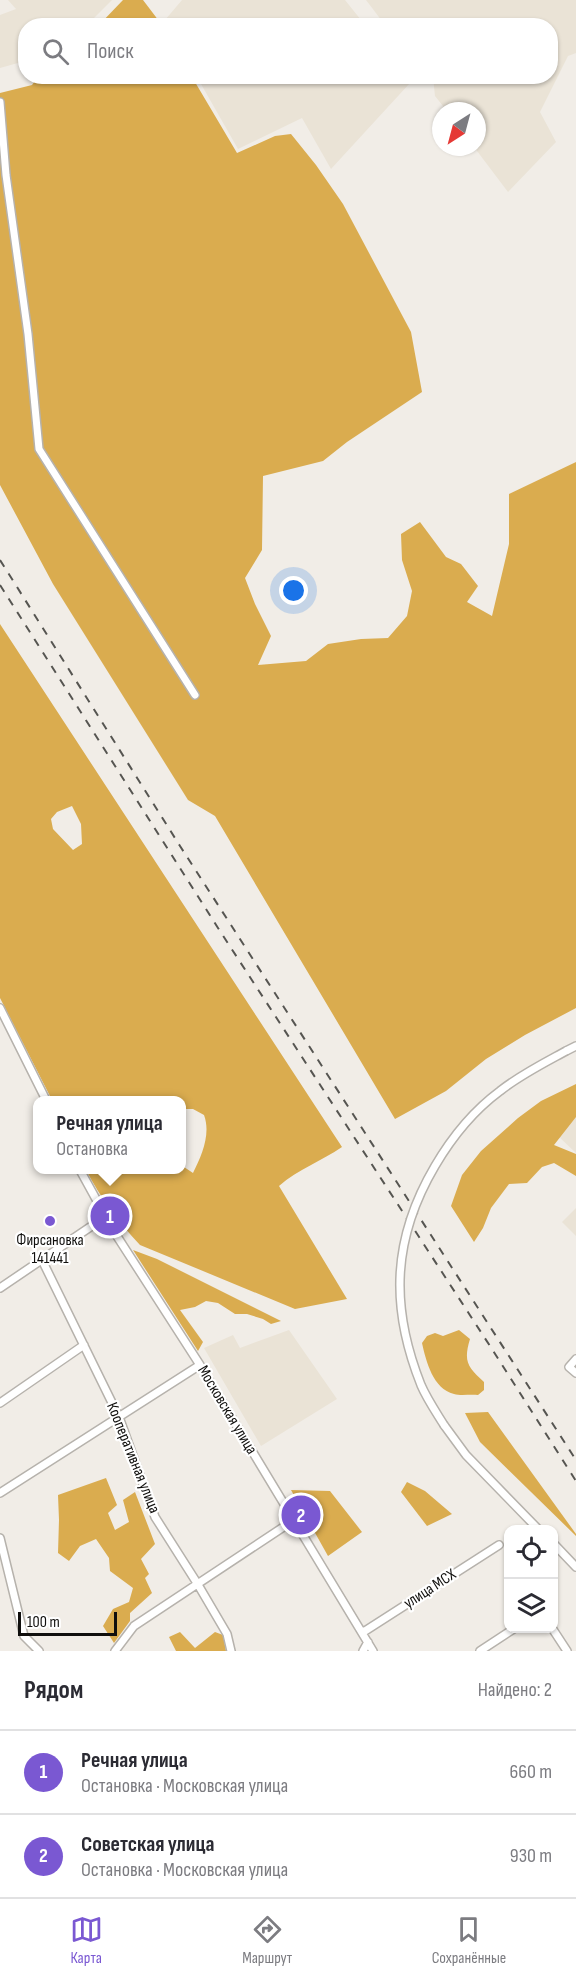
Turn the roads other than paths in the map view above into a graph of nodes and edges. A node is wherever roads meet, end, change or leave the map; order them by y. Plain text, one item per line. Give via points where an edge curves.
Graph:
1 (0, 102) edge
2 (195, 695) dead end
3 (0, 1008) edge
4 (576, 1046) edge
5 (44, 1096) edge
6 (82, 1174) edge
7 (105, 1217) junction
8 (42, 1260) junction
9 (0, 1288) edge
10 (84, 1346) junction
11 (576, 1359) edge
12 (200, 1365) junction
13 (576, 1373) edge
14 (0, 1403) edge
15 (119, 1417) junction
16 (0, 1494) edge
17 (294, 1520) junction
18 (534, 1525) edge
19 (0, 1538) edge
20 (499, 1545) dead end
21 (558, 1548) edge
22 (576, 1567) edge
23 (197, 1583) junction
24 (361, 1631) junction
25 (509, 1633) edge
26 (555, 1633) edge
27 (368, 1642) junction
28 (39, 1651) edge
29 (115, 1651) edge
30 (231, 1651) edge
31 (363, 1651) edge
32 (373, 1651) edge
33 (480, 1651) edge
34 (567, 1651) edge

1 - 2 street via 39,448
3 - 5 street
4 - 18 street, bridge via 500,1091 444,1150 412,1213 399,1275 408,1348 422,1387 466,1455
6 - 7 street, Московская улица
7 - 8 street
7 - 12 street, Московская улица
8 - 9 street
8 - 10 street, Кооперативная улица
10 - 14 street
10 - 15 street, Кооперативная улица
11 - 13 street via 569,1367
12 - 15 street
12 - 17 street, Московская улица
15 - 16 street
15 - 23 street, Кооперативная улица via 155,1517
17 - 23 street
17 - 24 street, Московская улица
19 - 28 street via 24,1636
20 - 24 street, улица МСХ
21 - 22 street
23 - 29 street via 134,1626
23 - 30 street, Кооперативная улица via 226,1634
24 - 27 street, Московская улица
25 - 33 street
26 - 34 street
27 - 31 street
27 - 32 street, Московская улица

